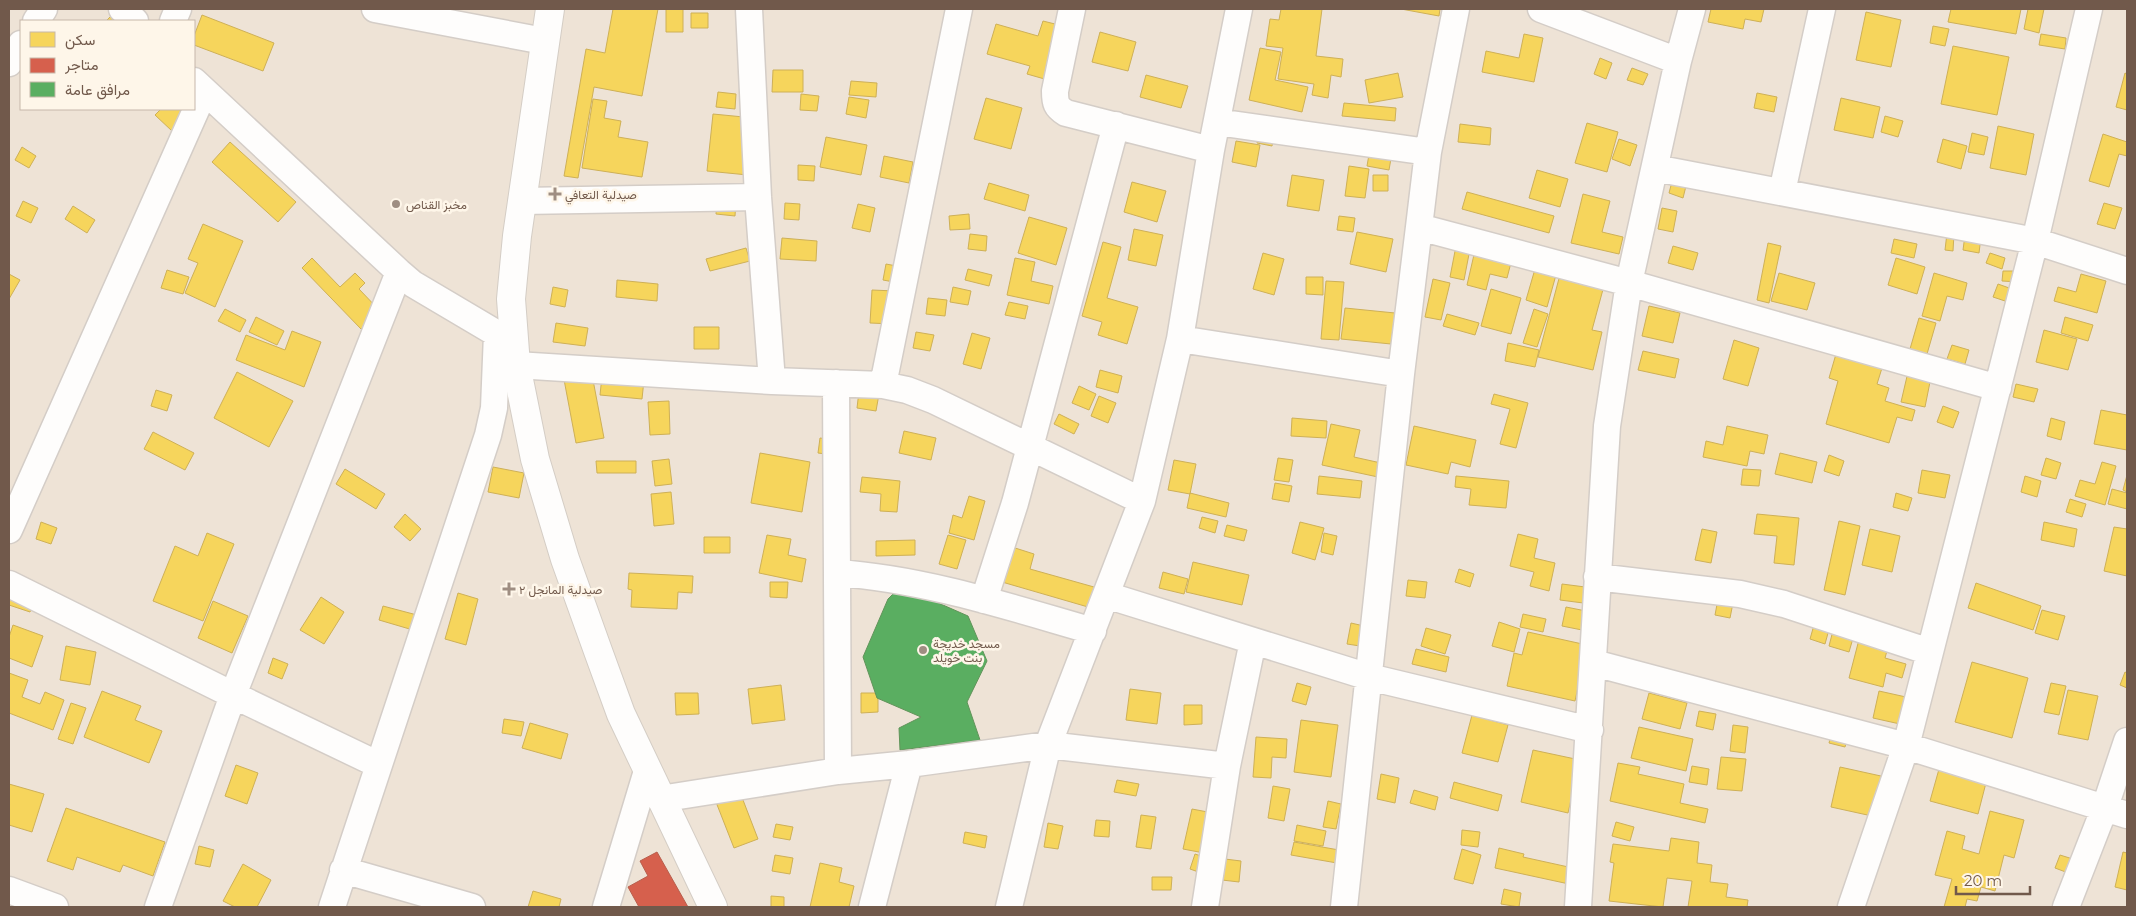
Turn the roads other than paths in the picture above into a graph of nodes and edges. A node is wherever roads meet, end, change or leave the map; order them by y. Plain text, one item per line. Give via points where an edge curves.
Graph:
1 (44, 9) edge
2 (122, 9) edge
3 (375, 9) edge
4 (550, 9) edge
5 (749, 9) edge
6 (959, 9) edge
7 (1072, 9) edge
8 (1239, 9) edge
9 (1456, 9) edge
10 (1541, 9) edge
11 (1692, 9) edge
12 (1822, 9) edge
13 (2089, 9) edge
14 (37, 20) edge
15 (134, 20) edge
16 (544, 41) junction
17 (20, 46) edge
18 (1678, 61) junction
19 (9, 64) edge
20 (199, 86) edge
21 (189, 110) edge
22 (1217, 122) junction
23 (1116, 125) junction
24 (1212, 150) junction
25 (1428, 152) junction
26 (1655, 168) junction
27 (1782, 192) junction
28 (758, 197) junction
29 (522, 200) junction
30 (1419, 227) junction
31 (2035, 241) junction
32 (2127, 271) edge
33 (399, 272) junction
34 (1629, 283) junction
35 (1180, 339) junction
36 (509, 347) junction
37 (1401, 374) junction
38 (772, 381) junction
39 (836, 383) junction
40 (883, 385) junction
41 (1998, 388) junction
42 (1030, 445) junction
43 (1142, 501) junction
44 (9, 530) edge
45 (837, 573) junction
46 (1597, 577) junction
47 (9, 584) edge
48 (1106, 595) junction
49 (984, 600) junction
50 (1093, 631) junction
51 (1253, 641) junction
52 (1930, 652) junction
53 (1594, 663) junction
54 (1369, 677) junction
55 (233, 695) junction
56 (1590, 730) junction
57 (2127, 741) edge
58 (1048, 745) junction
59 (1906, 746) junction
60 (908, 764) junction
61 (379, 765) junction
62 (1228, 766) junction
63 (838, 770) junction
64 (646, 771) junction
65 (660, 799) junction
66 (2116, 811) edge
67 (343, 870) junction
68 (9, 890) edge
69 (1017, 906) edge
70 (55, 907) edge
71 (158, 907) edge
72 (332, 907) edge
73 (472, 907) edge
74 (606, 907) edge
75 (713, 907) edge
76 (872, 907) edge
77 (1205, 907) edge
78 (1344, 907) edge
79 (1578, 907) edge
80 (1851, 907) edge
81 (2066, 907) edge

1 - 14 street
2 - 15 street
3 - 16 street
4 - 16 street
5 - 28 street
6 - 40 street
7 - 23 street via 1055,102 1066,113
8 - 22 street
9 - 25 street
10 - 18 street
11 - 18 street
12 - 27 street
13 - 31 street
16 - 29 street
17 - 19 street
18 - 26 street
20 - 33 street
21 - 44 street
22 - 24 street
22 - 25 street
23 - 24 street
23 - 42 street
24 - 35 street
25 - 30 street
26 - 27 street
26 - 34 street
27 - 31 street
28 - 29 street
28 - 38 street
29 - 36 street
30 - 34 street
30 - 37 street
31 - 32 street
31 - 41 street
33 - 36 street
33 - 55 street
34 - 41 street
34 - 46 street via 1607,426
35 - 37 street
35 - 43 street
36 - 38 street
36 - 61 street via 488,436
36 - 64 street via 535,460 565,559 621,714
37 - 54 street
38 - 39 street
39 - 40 street
39 - 45 street
40 - 42 street via 933,400
41 - 52 street
42 - 43 street
42 - 49 street
43 - 48 street
45 - 49 street via 878,576
45 - 63 street
46 - 52 street via 1748,596 1784,604
46 - 53 street
47 - 55 street
48 - 50 street
48 - 51 street
49 - 50 street
50 - 58 street
51 - 54 street
51 - 62 street
52 - 59 street
53 - 56 street
53 - 59 street
54 - 56 street
54 - 78 street
55 - 61 street
55 - 71 street
56 - 79 street
57 - 66 street
58 - 60 street
58 - 62 street
58 - 69 street
59 - 66 street
59 - 80 street
60 - 63 street
60 - 76 street
61 - 67 street
62 - 77 street
63 - 65 street
64 - 65 street
64 - 74 street
65 - 75 street
66 - 81 street
67 - 72 street
67 - 73 street
68 - 70 street

